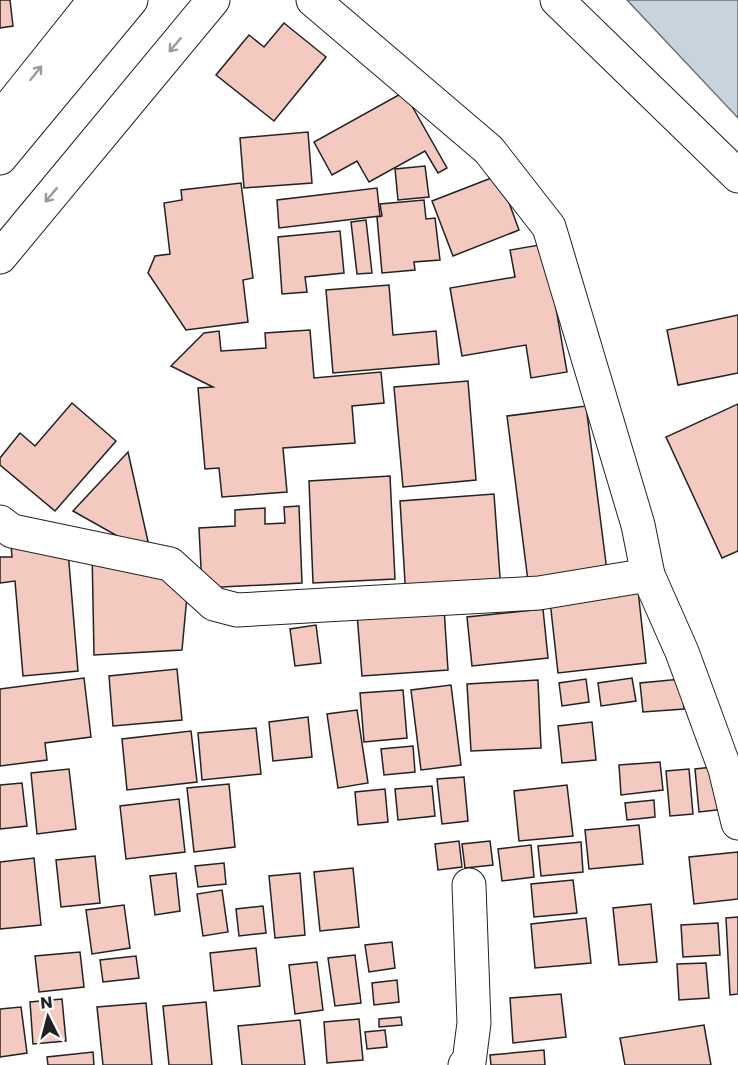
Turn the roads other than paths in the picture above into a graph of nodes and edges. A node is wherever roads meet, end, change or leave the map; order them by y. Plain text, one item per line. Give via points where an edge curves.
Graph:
1 (95, 0) edge
2 (131, 0) edge
3 (213, 0) edge
4 (313, 0) edge
5 (557, 0) edge
6 (0, 119) edge
7 (0, 158) edge
8 (738, 176) edge
9 (0, 257) edge
10 (0, 522) edge
11 (648, 575) junction
12 (738, 823) edge
13 (469, 885) dead end
14 (465, 1065) edge

6 -> 1 main road
2 - 7 main road
3 -> 9 main road
4 - 11 main road via 489,150 549,227 635,515
5 - 8 main road
10 - 11 main road via 12,531 170,564 214,604 237,610 539,592
11 - 12 main road via 682,652 725,769
13 - 14 main road via 474,1023 469,1062

